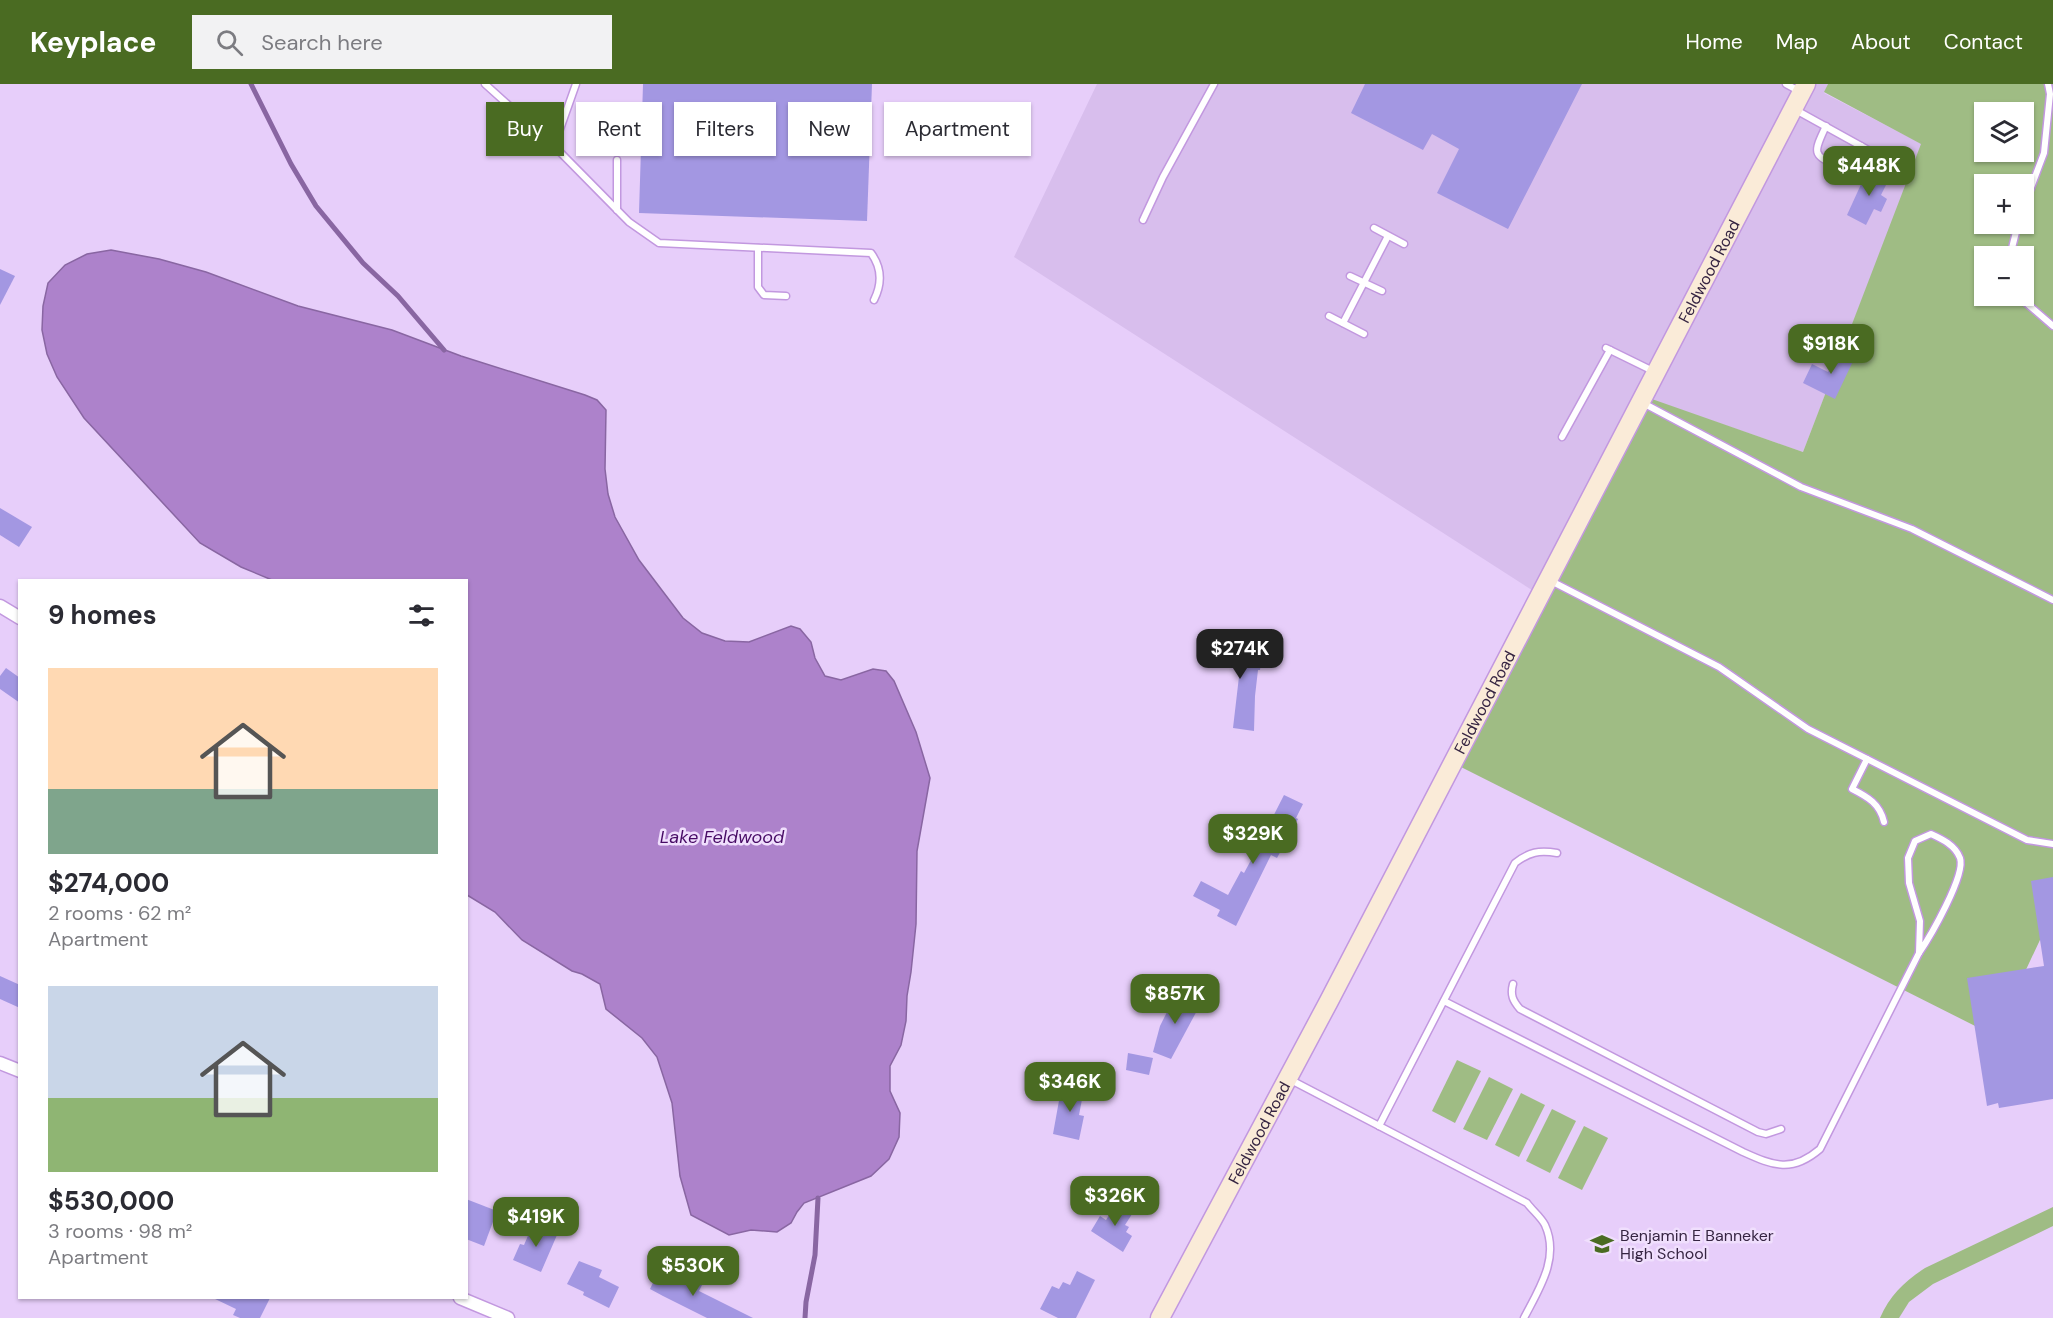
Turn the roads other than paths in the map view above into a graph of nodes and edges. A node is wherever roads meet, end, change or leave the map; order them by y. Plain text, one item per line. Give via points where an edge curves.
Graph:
1 (486, 84) edge
2 (576, 84) edge
3 (1214, 84) edge
4 (2049, 84) edge
5 (1797, 92) edge
6 (506, 102) edge
7 (564, 118) edge
8 (1826, 126) junction
9 (1861, 146) junction
10 (564, 156) edge
11 (1879, 156) dead end
12 (617, 160) dead end
13 (2034, 180) edge
14 (617, 210) junction
15 (1143, 220) dead end
16 (1374, 228) dead end
17 (1388, 236) junction
18 (1404, 244) dead end
19 (758, 248) junction
20 (1350, 276) dead end
21 (1364, 282) junction
22 (1382, 291) dead end
23 (786, 296) dead end
24 (874, 300) dead end
25 (2030, 306) edge
26 (1329, 316) dead end
27 (1343, 323) junction
28 (2053, 326) edge
29 (1364, 334) dead end
30 (1656, 373) junction
31 (1641, 402) junction
32 (1562, 437) dead end
33 (1549, 579) junction
34 (2053, 600) edge
35 (0, 606) edge
36 (18, 617) edge
37 (1867, 759) junction
38 (1884, 822) dead end
39 (2053, 844) edge
40 (1557, 853) dead end
41 (1919, 953) junction
42 (1513, 984) dead end
43 (1444, 1001) junction
44 (0, 1063) edge
45 (18, 1070) edge
46 (1288, 1079) junction
47 (1379, 1126) junction
48 (1781, 1129) dead end
49 (462, 1299) edge
50 (508, 1318) edge
51 (1160, 1318) edge
52 (1524, 1318) edge

1 - 6 lane
2 - 7 lane
3 - 15 lane
4 - 13 lane via 2044,153
5 - 8 lane
5 - 30 street, Feldwood Road
8 - 9 lane
8 - 9 lane via 1817,153 1842,170 1852,164
9 - 11 lane
10 - 14 lane
12 - 14 lane
14 - 19 lane via 658,243
16 - 17 lane
17 - 18 lane
17 - 21 lane
19 - 23 lane via 758,287 764,295
19 - 24 lane via 871,253 879,264 879,291
20 - 21 lane
21 - 22 lane
21 - 27 lane
25 - 28 lane
26 - 27 lane
27 - 29 lane
30 - 31 street, Feldwood Road
30 - 32 lane via 1607,349
31 - 33 street, Feldwood Road
31 - 34 lane via 1801,487 1912,530
33 - 37 lane via 1719,667 1808,729
33 - 46 street, Feldwood Road
35 - 36 street
37 - 38 lane via 1852,789 1881,810
37 - 39 lane via 2027,840
40 - 43 lane via 1540,850 1515,863
41 - 41 lane via 1959,879 1960,858 1950,843 1931,834 1915,841 1908,858 1909,883 1920,921
41 - 43 lane via 1820,1149 1808,1160 1781,1166 1743,1152
42 - 48 lane via 1511,992 1520,1009 1766,1134
43 - 47 lane
44 - 45 street
46 - 47 lane
46 - 51 street, Feldwood Road
47 - 52 lane via 1527,1203 1544,1223 1551,1246 1545,1279
49 - 50 street

